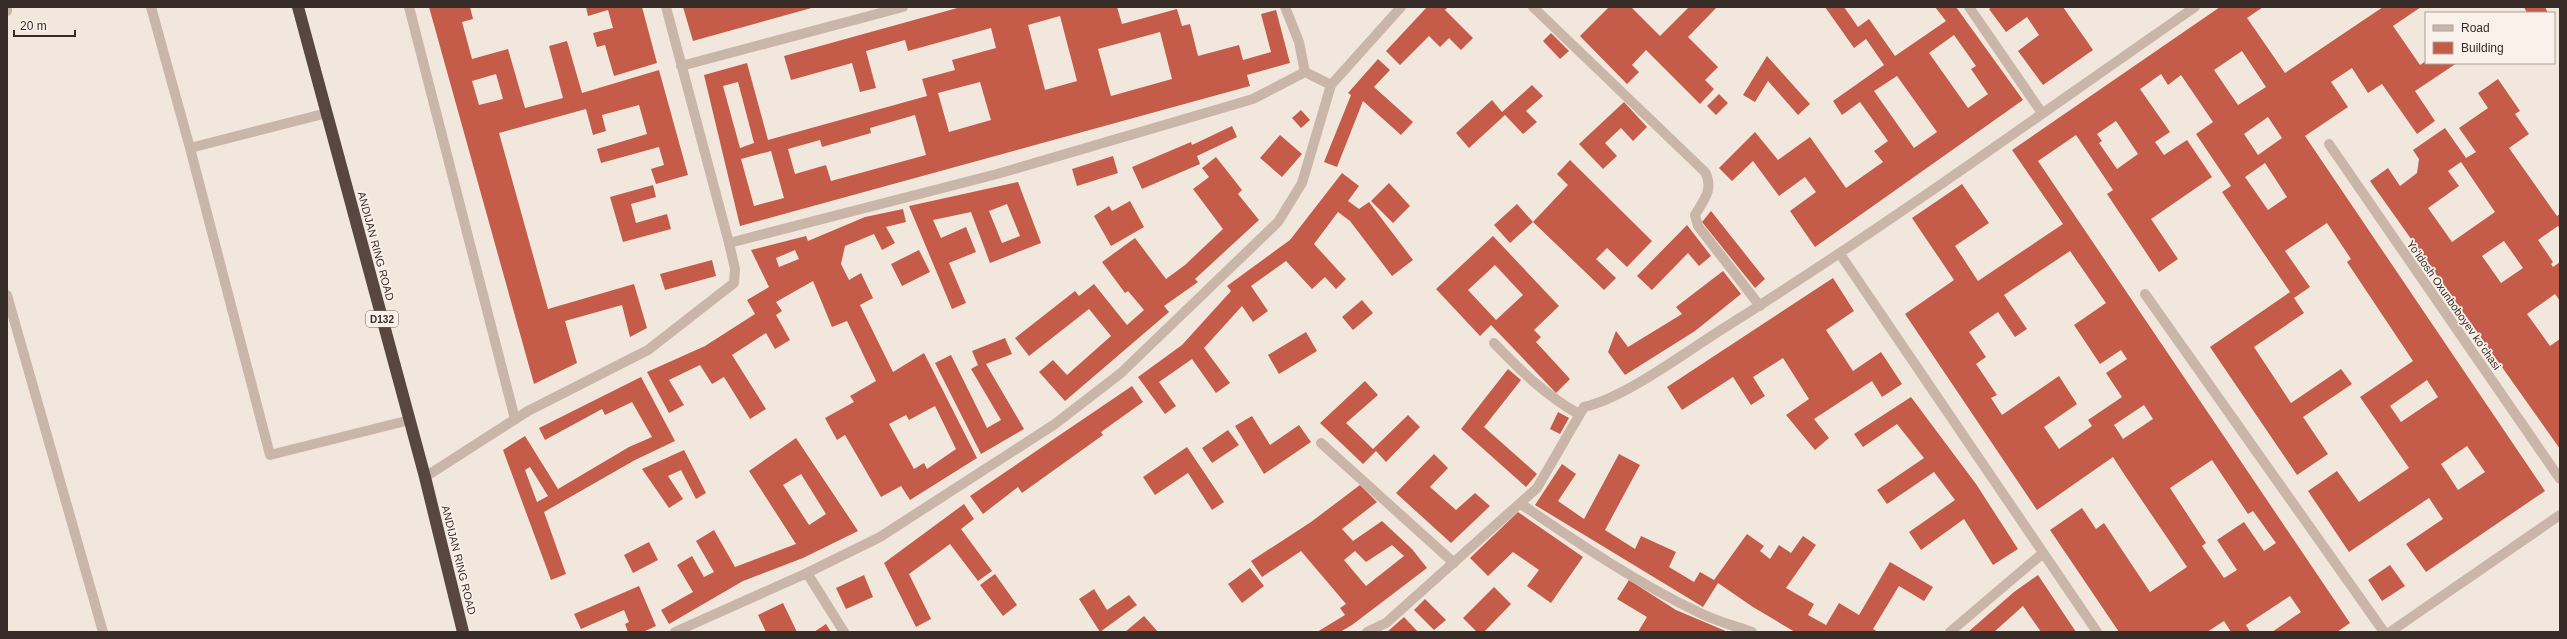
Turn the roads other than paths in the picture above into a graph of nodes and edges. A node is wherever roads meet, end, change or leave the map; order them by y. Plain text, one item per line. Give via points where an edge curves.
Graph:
1 (7, 7) edge
2 (151, 7) edge
3 (298, 7) edge
4 (409, 7) edge
5 (666, 7) edge
6 (903, 7) edge
7 (1285, 7) edge
8 (1401, 7) edge
9 (1533, 7) edge
10 (1969, 7) edge
11 (2195, 7) edge
12 (7, 11) edge
13 (681, 66) junction
14 (1305, 72) junction
15 (1331, 86) junction
16 (327, 113) junction
17 (2042, 113) junction
18 (2329, 144) dead end
19 (190, 148) junction
20 (729, 243) junction
21 (1840, 254) junction
22 (2145, 294) dead end
23 (7, 295) edge
24 (1760, 306) junction
25 (1494, 342) dead end
26 (1579, 414) junction
27 (515, 419) junction
28 (410, 420) junction
29 (1321, 443) dead end
30 (425, 477) junction
31 (2560, 479) edge
32 (1520, 504) junction
33 (2560, 515) edge
34 (2043, 553) junction
35 (1454, 563) junction
36 (807, 574) junction
37 (103, 632) edge
38 (463, 632) edge
39 (675, 632) edge
40 (844, 632) edge
41 (1367, 632) edge
42 (1752, 632) edge
43 (1950, 632) edge
44 (2097, 632) edge
45 (2384, 632) edge
46 (2390, 632) edge

1 - 12 street
2 - 19 street
3 - 16 highway, ANDIJAN RING ROAD / D132
4 - 27 street
5 - 13 street
6 - 13 street
7 - 14 street via 1299,42
8 - 15 street
9 - 24 street via 1705,172 1710,180 1710,191 1695,215 1698,226
10 - 17 street
11 - 17 street
13 - 20 street
14 - 15 street
14 - 20 street via 1253,99 997,174
15 - 36 street via 1302,183 1278,222 1121,373 1054,424 880,537
16 - 19 street
16 - 28 highway, ANDIJAN RING ROAD / D132
17 - 21 street
18 - 31 street, Yoʻldosh Oxunboboyev koʻchasi
19 - 28 street via 270,455
20 - 27 street via 735,277 730,288 648,350
21 - 24 street
21 - 34 street
22 - 45 street
23 - 37 street
24 - 26 street via 1606,401 1584,407
25 - 26 street via 1516,366 1557,402
26 - 32 street via 1537,488
27 - 30 street
28 - 30 highway, ANDIJAN RING ROAD / D132
29 - 35 street
30 - 38 highway, ANDIJAN RING ROAD / D132
32 - 35 street
32 - 42 street via 1584,547 1662,593 1701,614
33 - 46 street
34 - 43 street
34 - 44 street
35 - 41 street via 1386,623
36 - 39 street
36 - 40 street

